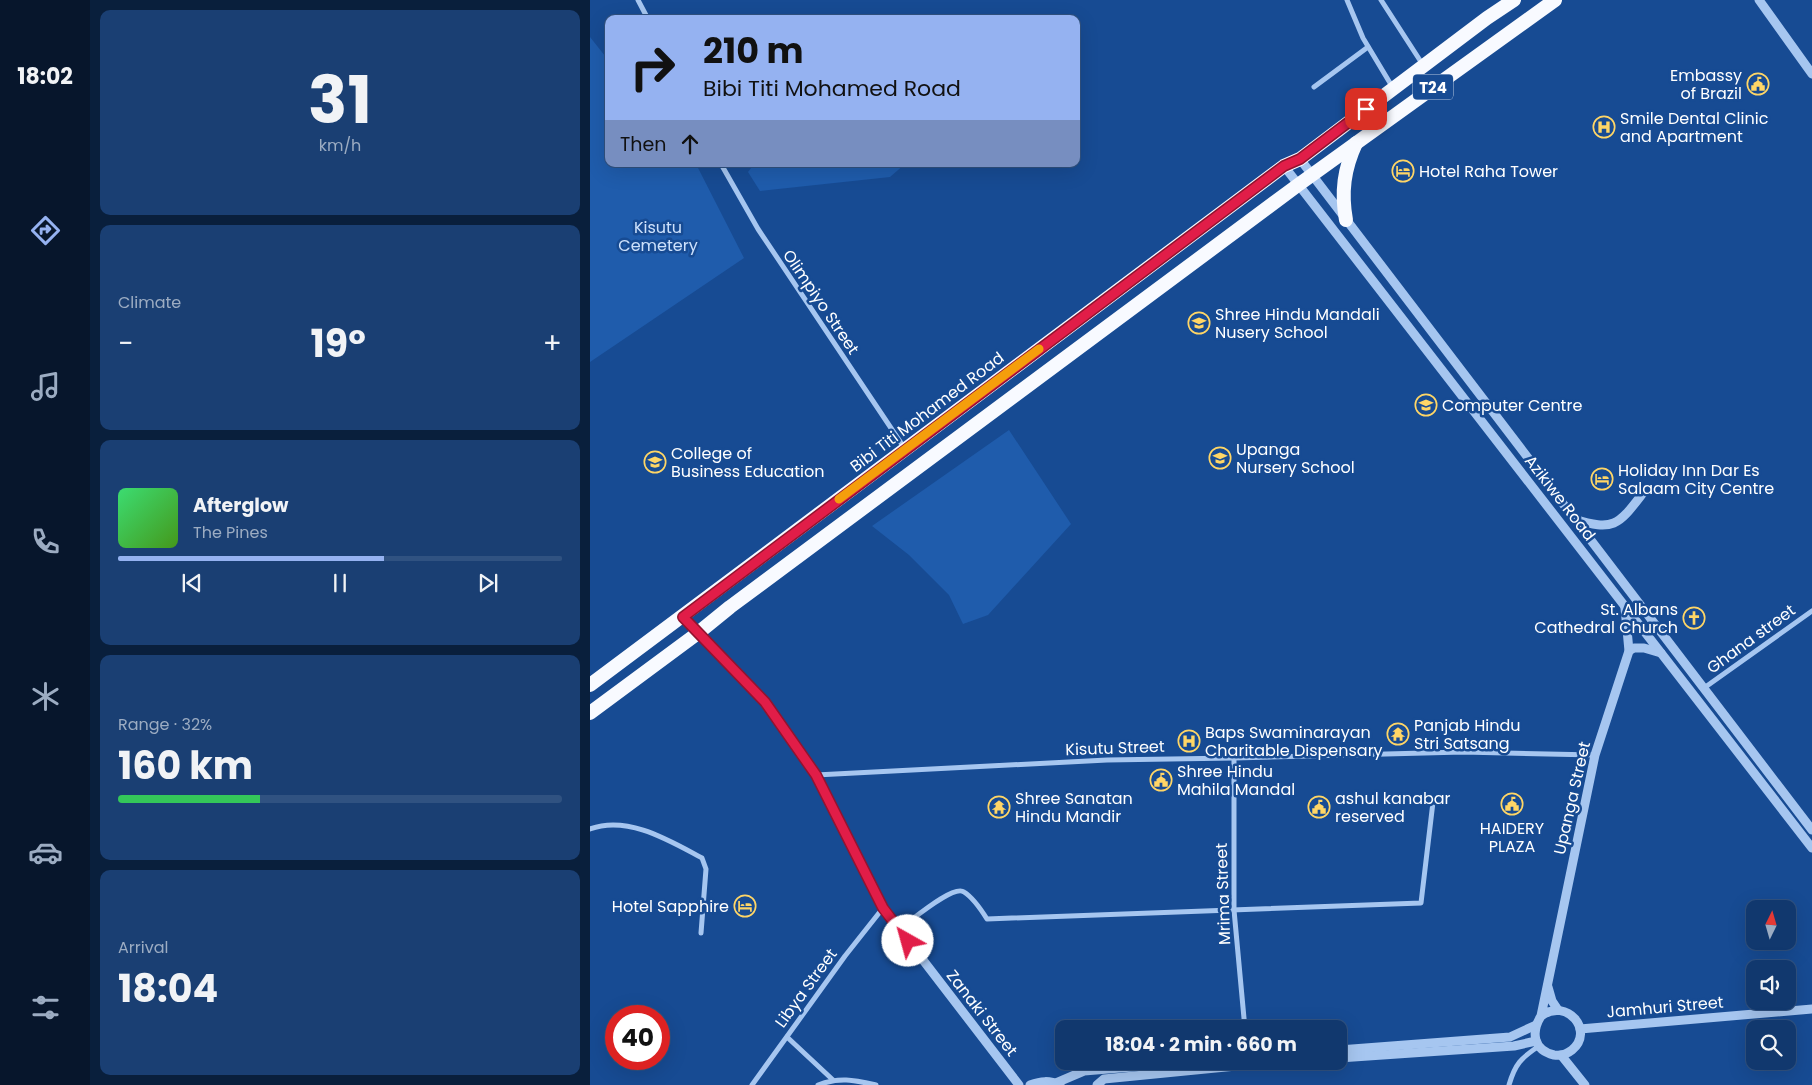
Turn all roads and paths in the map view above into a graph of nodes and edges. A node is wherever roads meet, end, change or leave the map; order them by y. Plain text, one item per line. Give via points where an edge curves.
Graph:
1 (638, 0) edge
2 (1347, 0) edge
3 (1381, 0) edge
4 (1514, 0) edge
5 (1555, 0) edge
6 (1759, 0) edge
7 (646, 15) edge
8 (1368, 47) junction
9 (1423, 66) junction
10 (1812, 74) edge
11 (1314, 87) dead end
12 (1394, 88) junction
13 (1357, 142) junction
14 (1300, 159) junction
15 (1284, 166) junction
16 (723, 167) edge
17 (1312, 175) junction
18 (1298, 185) junction
19 (1346, 220) junction
20 (905, 450) junction
21 (1643, 493) dead end
22 (1574, 518) junction
23 (1628, 588) junction
24 (1625, 607) junction
25 (1812, 611) edge
26 (683, 617) junction
27 (698, 632) junction
28 (1629, 652) junction
29 (1661, 654) junction
30 (590, 685) edge
31 (1704, 688) junction
32 (590, 713) edge
33 (1595, 755) junction
34 (1234, 758) junction
35 (816, 775) junction
36 (1433, 802) dead end
37 (590, 829) edge
38 (1812, 830) edge
39 (1812, 848) edge
40 (883, 908) junction
41 (1234, 910) junction
42 (900, 930) junction
43 (700, 933) dead end
44 (1548, 985) junction
45 (1558, 1010) junction
46 (1812, 1010) edge
47 (1541, 1016) junction
48 (1244, 1020) edge
49 (1536, 1025) junction
50 (1580, 1029) junction
51 (787, 1037) junction
52 (1537, 1043) junction
53 (1347, 1049) edge
54 (1561, 1055) junction
55 (1347, 1057) edge
56 (1096, 1070) edge
57 (1185, 1070) edge
58 (833, 1080) junction
59 (1058, 1084) edge
60 (752, 1085) edge
61 (818, 1085) edge
62 (876, 1085) edge
63 (1019, 1085) edge
64 (1030, 1085) edge
65 (1097, 1085) edge
66 (1509, 1085) edge
67 (1586, 1085) edge

1 - 7 street
2 - 8 street
3 - 9 street
4 - 9 highway, T24
5 - 13 highway, T24
6 - 10 street
8 - 11 street
8 - 12 street
9 - 12 highway, T24
12 - 14 highway, T24
13 - 17 highway, T24
13 - 19 highway via 1344,178 1342,193
14 - 15 highway, T24
14 - 17 street, Azikiwe Road
15 - 18 street, Azikiwe Road
15 - 20 highway, Bibi Titi Mohamed Road / T24
16 - 20 street, Olimpiyo Street via 758,230
17 - 18 highway, T24
17 - 19 street, Azikiwe Road
18 - 24 street, Azikiwe Road
18 - 27 highway, T24
19 - 22 street, Azikiwe Road
20 - 26 highway, Bibi Titi Mohamed Road / T24
21 - 22 street via 1625,516 1613,524 1597,525
22 - 23 street, Azikiwe Road
23 - 24 street, Upanga Street
23 - 31 street, Azikiwe Road
24 - 28 street, Upanga Street
24 - 29 street, Azikiwe Road
25 - 31 street, Ghana street
26 - 27 street, Zanaki Street
26 - 30 highway, Bibi Titi Mohamed Road / T24
27 - 32 highway, T24
27 - 35 street, Zanaki Street via 765,702
28 - 29 street via 1634,648 1644,648
28 - 33 street, Upanga Street
29 - 39 street, Azikiwe Road
31 - 38 street, Azikiwe Road
33 - 34 street, Kisutu Street via 1463,752
33 - 44 street, Upanga Street
34 - 35 street, Kisutu Street via 1107,760
34 - 41 street, Mrima Street
35 - 40 street, Zanaki Street
36 - 41 street via 1421,903
37 - 43 street via 606,825 635,828 669,840 702,858 706,869
40 - 42 street, Zanaki Street
40 - 51 street, Libya Street
41 - 42 street via 987,919 964,892 956,890
41 - 48 street, Mrima Street
42 - 63 street, Zanaki Street
44 - 45 street
44 - 47 street, Upanga Street
45 - 47 street
45 - 50 street via 1568,1012
46 - 50 street, Jamhuri Street
47 - 49 street
49 - 52 street
49 - 53 street via 1510,1037
50 - 54 street via 1576,1047
51 - 58 street
51 - 60 street, Libya Street
52 - 54 street via 1547,1053
52 - 55 street
52 - 66 street via 1516,1065
54 - 67 street
56 - 59 street via 1084,1071
57 - 65 street via 1104,1079
58 - 61 street
58 - 62 street
59 - 64 street via 1038,1082

